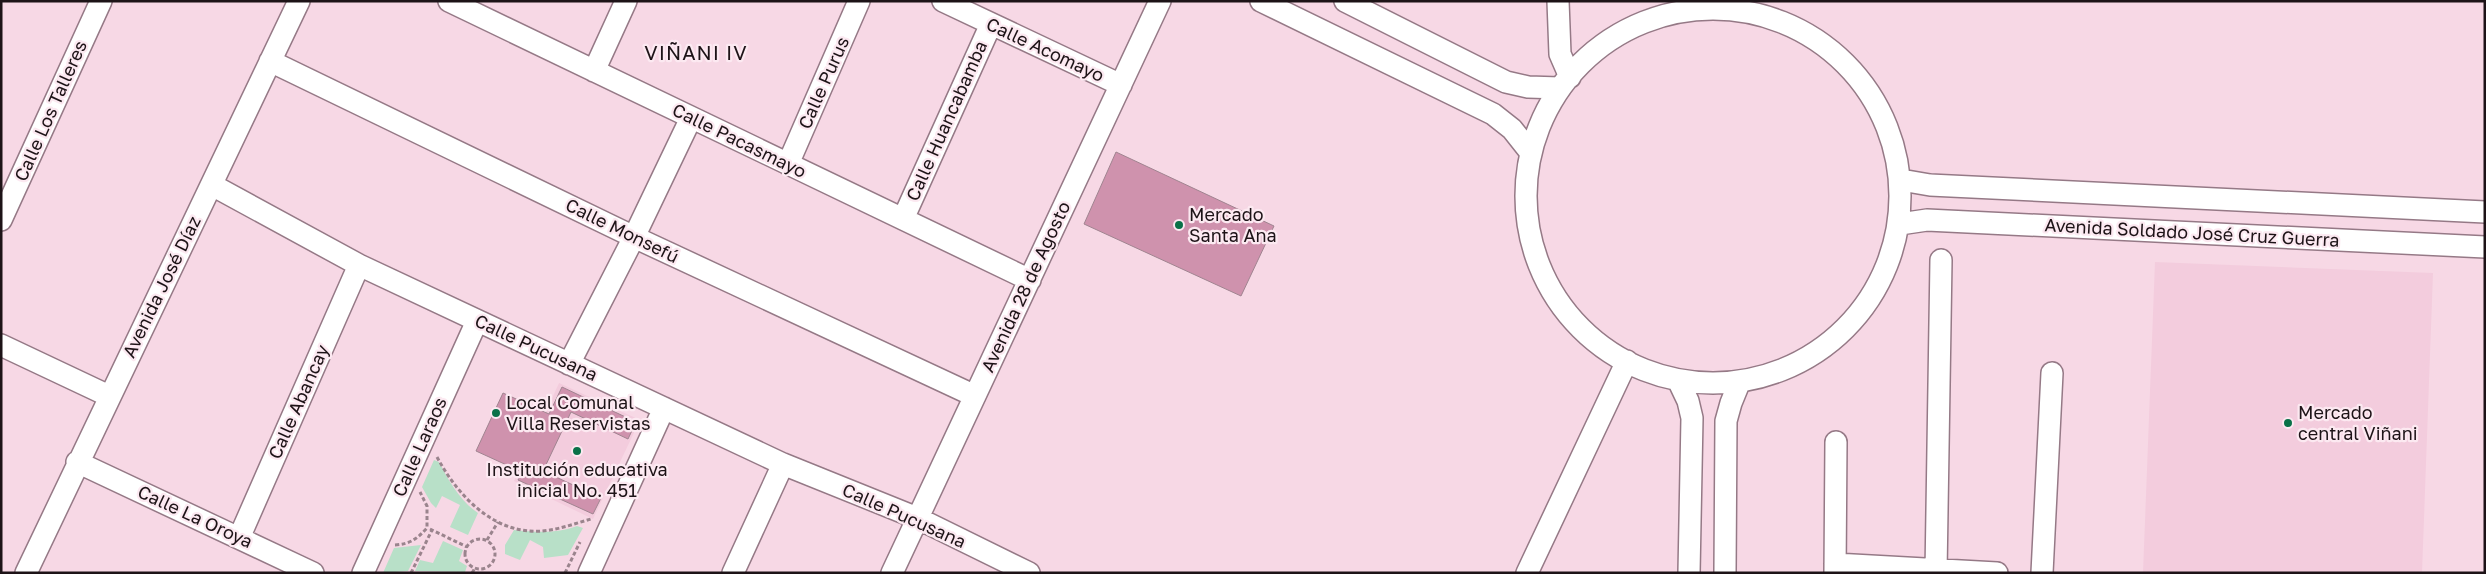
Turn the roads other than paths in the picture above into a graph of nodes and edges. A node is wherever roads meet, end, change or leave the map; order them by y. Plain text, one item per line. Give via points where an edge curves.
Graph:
1 (101, 1) edge
2 (299, 1) edge
3 (449, 1) edge
4 (626, 1) edge
5 (859, 1) edge
6 (943, 1) edge
7 (1160, 1) edge
8 (1261, 1) edge
9 (1344, 1) edge
10 (1558, 1) edge
11 (474, 7) edge
12 (1682, 7) edge
13 (1745, 7) edge
14 (991, 24) junction
15 (270, 61) junction
16 (594, 71) junction
17 (1565, 82) junction
18 (1121, 85) junction
19 (691, 118) junction
20 (1530, 153) junction
21 (788, 164) junction
22 (1901, 180) junction
23 (212, 185) junction
24 (2485, 212) edge
25 (903, 219) junction
26 (1, 220) edge
27 (1900, 224) junction
28 (634, 237) junction
29 (2485, 247) edge
30 (1941, 260) dead end
31 (359, 265) junction
32 (1030, 280) junction
33 (477, 321) junction
34 (1, 345) edge
35 (1627, 361) junction
36 (568, 364) junction
37 (2052, 373) dead end
38 (1678, 380) junction
39 (1740, 382) junction
40 (109, 396) junction
41 (975, 396) junction
42 (664, 408) junction
43 (1836, 442) dead end
44 (77, 462) junction
45 (783, 464) junction
46 (917, 518) junction
47 (239, 538) junction
48 (1835, 568) edge
49 (1936, 571) edge
50 (26, 573) edge
51 (313, 573) edge
52 (364, 573) edge
53 (590, 573) edge
54 (733, 573) edge
55 (892, 573) edge
56 (1029, 573) edge
57 (1527, 573) edge
58 (1690, 573) edge
59 (1725, 573) edge
60 (1997, 573) edge
61 (2042, 573) edge

1 - 26 street, Calle Los Talleres
2 - 15 street, Avenida José Díaz
3 - 11 street, Calle Pacasmayo
4 - 16 street
5 - 21 street, Calle Purus
6 - 14 street, Calle Acomayo
7 - 18 street, Avenida 28 de Agosto
8 - 20 street via 1493,114 1512,129
9 - 17 street via 1506,82 1528,87
10 - 17 street via 1560,54
11 - 16 street, Calle Pacasmayo
12 - 13 street
12 - 17 street via 1612,39 1584,61
13 - 22 street via 1815,39 1843,61 1866,88 1884,119 1896,152
14 - 18 street, Calle Acomayo
14 - 25 street, Calle Huancabamba
15 - 23 street, Avenida José Díaz
15 - 28 street, Calle Monsefú
16 - 19 street, Calle Pacasmayo
17 - 20 street via 1542,119
18 - 32 street, Avenida 28 de Agosto
19 - 21 street, Calle Pacasmayo
19 - 28 street
20 - 35 street via 1526,190 1528,228 1538,264 1555,297 1579,327 1608,351
21 - 25 street, Calle Pacasmayo
22 - 24 street, Avenida Soldado José Cruz Guerra via 1930,185
22 - 27 street
23 - 31 street, Calle Pucusana
23 - 40 street, Avenida José Díaz
25 - 32 street, Calle Pacasmayo
27 - 29 street, Avenida Soldado José Cruz Guerra via 1927,220
27 - 39 street via 1888,267 1869,301 1844,331 1813,355 1778,372
28 - 36 street
28 - 41 street, Calle Monsefú
30 - 49 street
31 - 33 street, Calle Pucusana
31 - 47 street, Calle Abancay
32 - 41 street, Avenida 28 de Agosto
33 - 36 street, Calle Pucusana
33 - 52 street, Calle Laraos
34 - 40 street
35 - 38 street
35 - 57 street
36 - 42 street, Calle Pucusana
37 - 61 street
38 - 39 street
38 - 58 street via 1692,418
39 - 59 street via 1730,403 1726,422
40 - 44 street, Avenida José Díaz
41 - 46 street, Avenida 28 de Agosto
42 - 45 street, Calle Pucusana
42 - 53 street
43 - 48 street
44 - 47 street, Calle La Oroya
44 - 50 street, Avenida José Díaz
45 - 46 street, Calle Pucusana
45 - 54 street
46 - 55 street, Avenida 28 de Agosto
46 - 56 street, Calle Pucusana
47 - 51 street, Calle La Oroya
48 - 49 street
49 - 60 street

